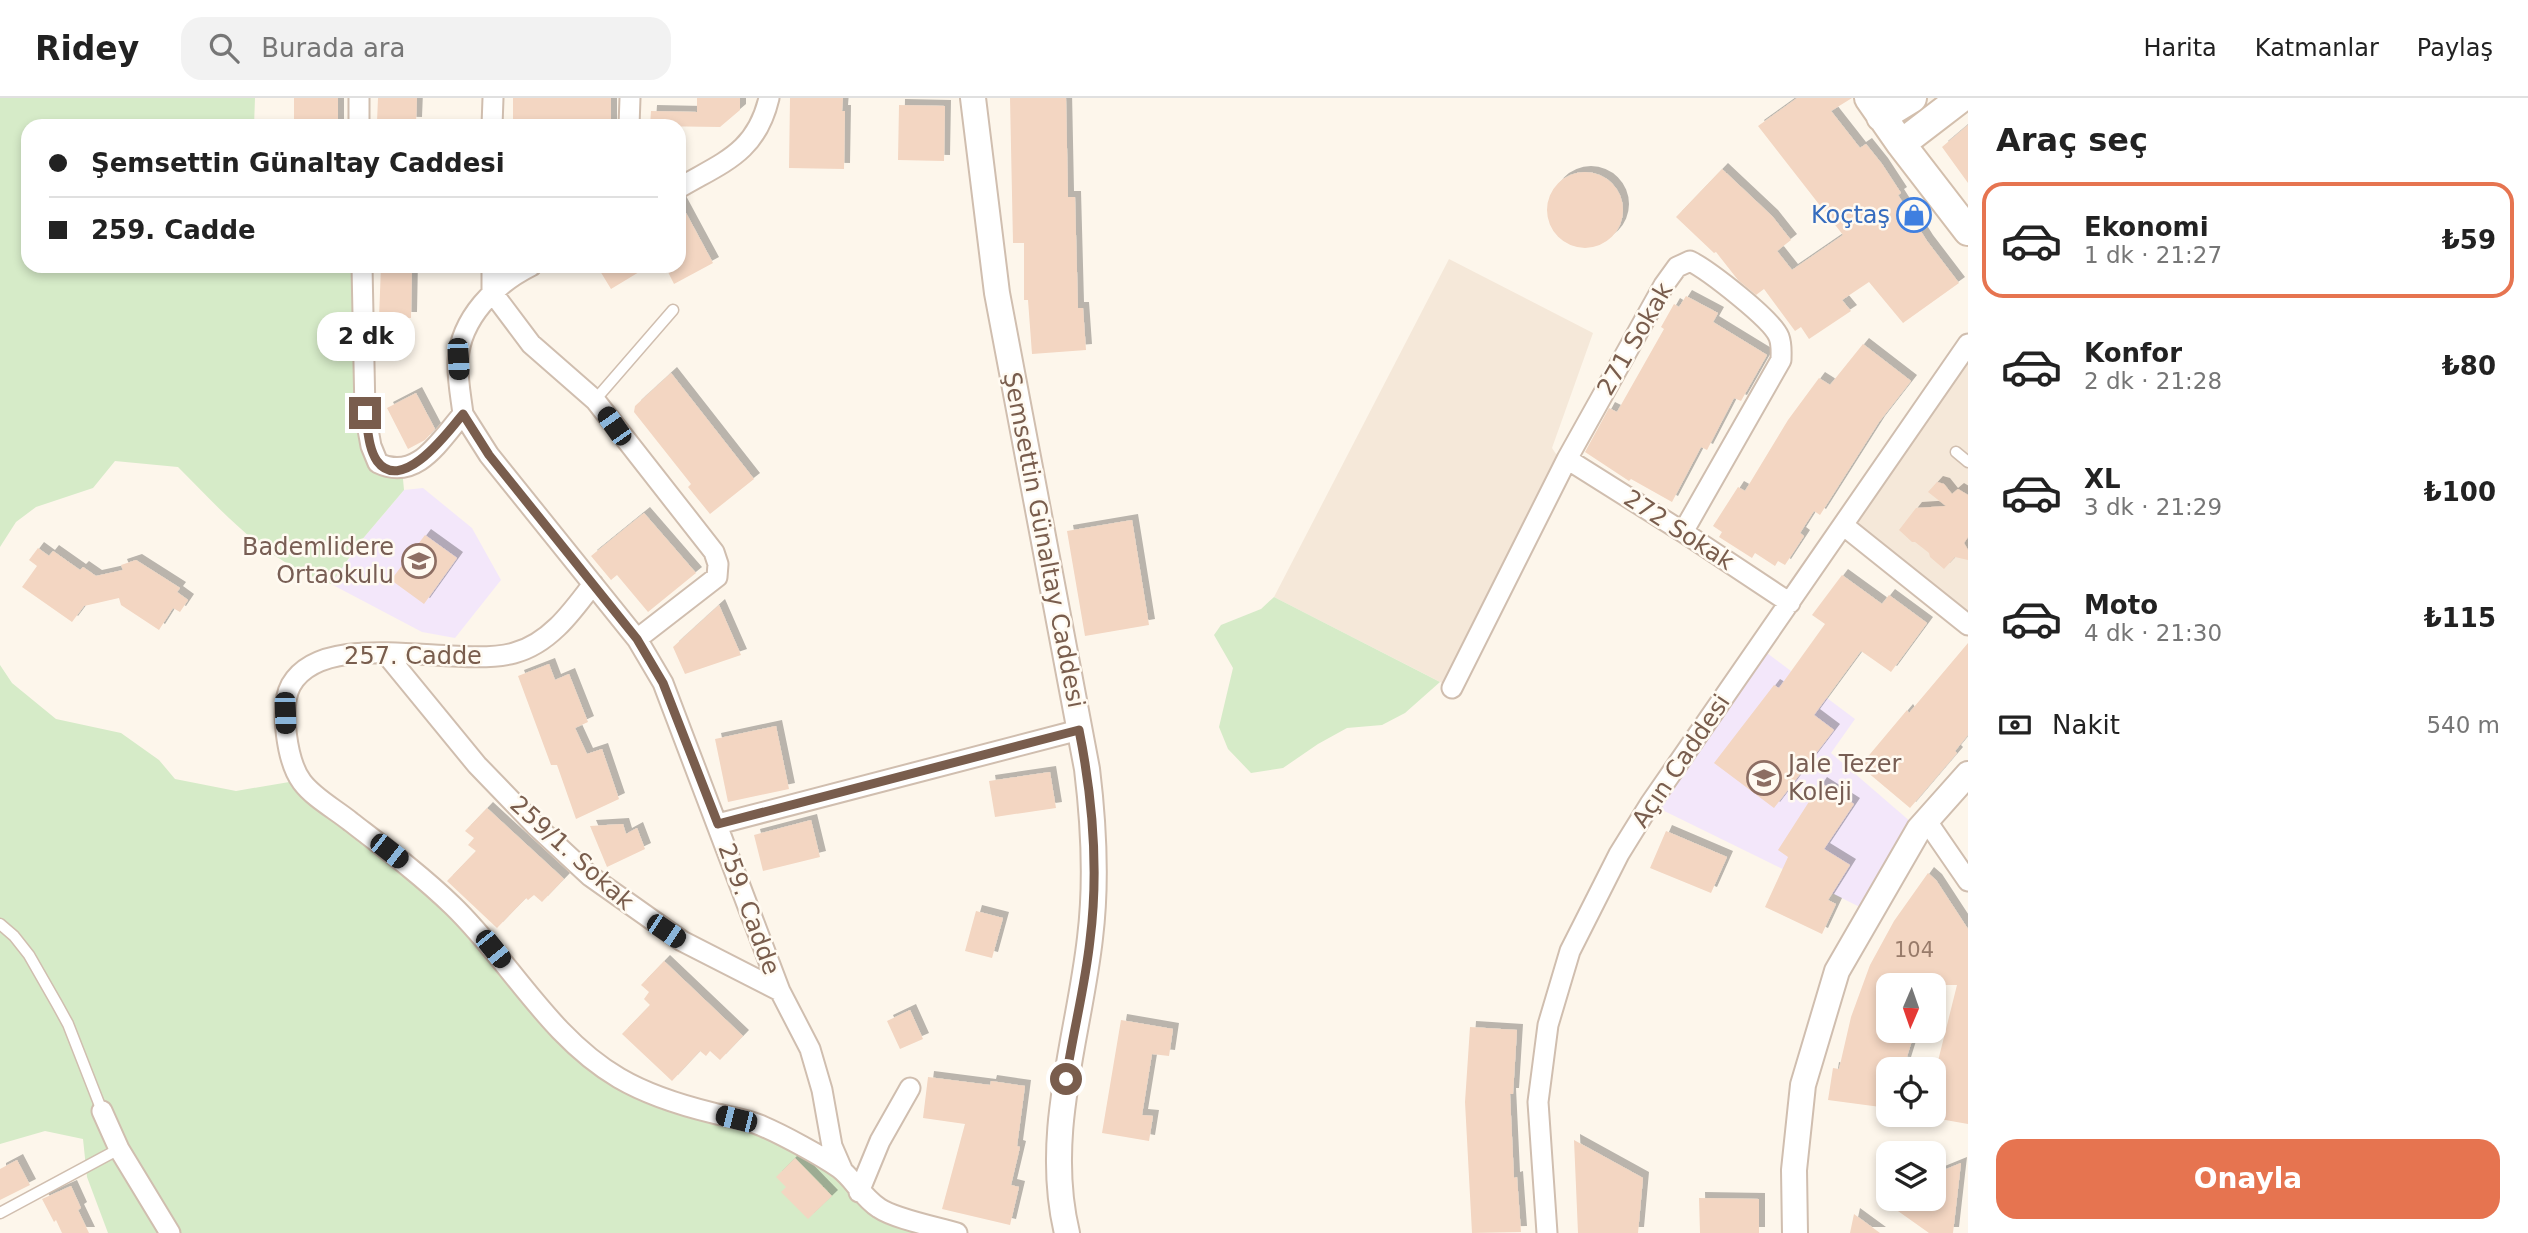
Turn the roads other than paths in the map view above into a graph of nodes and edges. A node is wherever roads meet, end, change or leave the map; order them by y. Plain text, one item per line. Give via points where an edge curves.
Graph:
1 (359, 98) edge
2 (493, 98) edge
3 (629, 98) edge
4 (769, 98) edge
5 (973, 98) edge
6 (1912, 98) edge
7 (1961, 98) edge
8 (1875, 107) edge
9 (359, 119) edge
10 (492, 119) edge
11 (629, 119) edge
12 (1900, 144) junction
13 (686, 184) edge
14 (1968, 231) edge
15 (362, 273) edge
16 (492, 273) edge
17 (518, 273) edge
18 (492, 292) junction
19 (673, 310) dead end
20 (1968, 344) edge
21 (595, 400) junction
22 (463, 414) junction
23 (1956, 452) dead end
24 (1567, 459) junction
25 (1968, 462) edge
26 (1843, 525) junction
27 (1684, 532) junction
28 (593, 584) junction
29 (1790, 603) junction
30 (1968, 625) edge
31 (637, 639) junction
32 (386, 654) junction
33 (1452, 688) dead end
34 (1079, 730) junction
35 (1968, 774) edge
36 (1926, 820) junction
37 (718, 824) junction
38 (1968, 881) edge
39 (0, 924) edge
40 (780, 990) junction
41 (910, 1088) dead end
42 (102, 1111) joint
43 (119, 1149) junction
44 (842, 1169) junction
45 (859, 1192) junction
46 (0, 1213) edge
47 (170, 1233) edge
48 (957, 1233) edge
49 (1067, 1233) edge
50 (1547, 1233) edge
51 (1795, 1233) edge

1 - 9 street
2 - 10 street
3 - 11 street
4 - 13 street via 757,133 737,155
5 - 34 street, Şemsettin Günaltay Caddesi via 998,293
6 - 8 main road
7 - 12 main road
8 - 12 main road
12 - 14 main road
15 - 22 street via 365,413 378,463 392,470 410,467 423,459
16 - 18 street
17 - 18 street
18 - 21 street via 531,344
18 - 22 street via 465,333 458,359
19 - 21 lane
20 - 26 street, Açın Caddesi
21 - 31 street via 719,564 717,577 708,586
22 - 28 street, 259. Cadde via 489,455
23 - 25 lane
24 - 27 street, 272 Sokak
24 - 27 street, 271 Sokak via 1664,285 1677,267 1690,261 1703,267 1769,323 1782,348 1781,360
24 - 33 street, 271 Sokak
26 - 29 street, Açın Caddesi
26 - 30 street
27 - 29 street, 272 Sokak
28 - 31 street, 259. Cadde
28 - 32 street, 257. Cadde via 570,615 542,640 514,653 481,657
29 - 50 street, Açın Caddesi via 1650,804 1570,951 1548,1026 1538,1101
31 - 37 street, 259. Cadde via 663,683
32 - 40 street, 259/1. Sokak via 478,765 590,876 682,941
32 - 44 street, 257. Cadde via 351,653 324,659 302,670 289,688 286,742 300,780 454,907 571,1043 618,1077 662,1099 760,1124
34 - 37 street
34 - 49 street, Şemsettin Günaltay Caddesi via 1095,859 1090,939 1062,1112 1060,1180
35 - 36 street
36 - 38 street
36 - 51 street via 1838,971 1818,1031 1803,1085 1794,1170
37 - 40 street, 259. Cadde
39 - 42 lane via 29,955 68,1024
40 - 44 street via 810,1049 832,1146
41 - 45 street via 880,1141
42 - 43 street
43 - 46 lane
43 - 47 street
44 - 45 street, 257. Cadde
45 - 48 street, 257. Cadde via 881,1210

